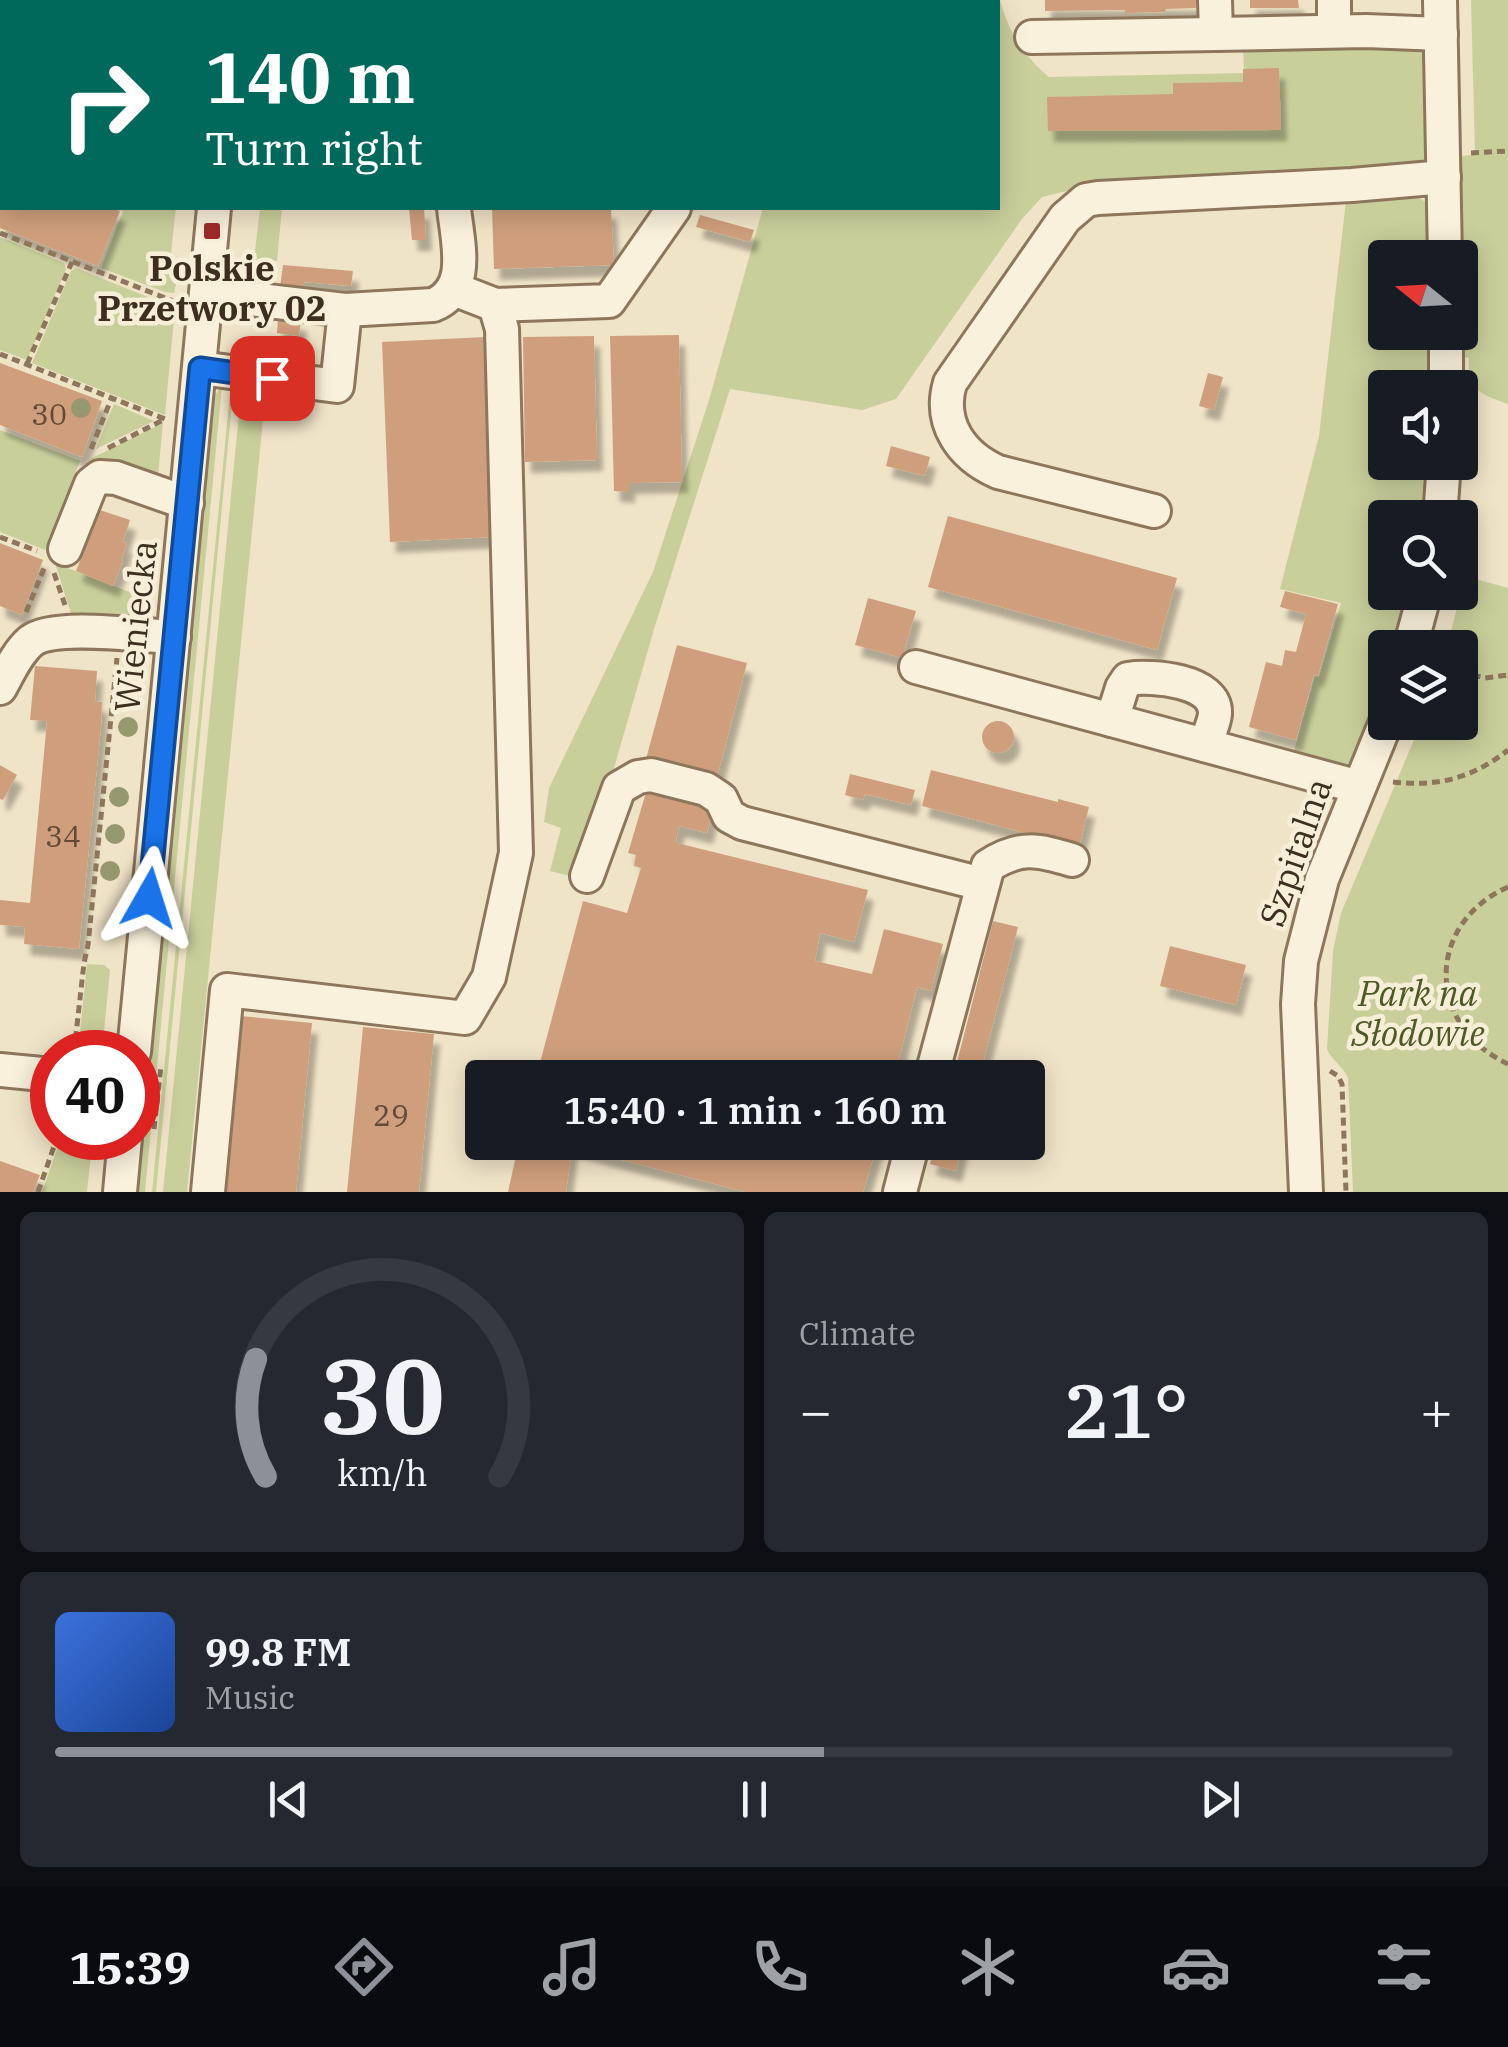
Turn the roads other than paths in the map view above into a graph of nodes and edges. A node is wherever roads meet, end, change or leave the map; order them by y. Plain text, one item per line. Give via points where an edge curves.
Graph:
1 (1215, 0) edge
2 (1440, 0) edge
3 (1334, 16) edge
4 (1216, 34) junction
5 (1440, 34) junction
6 (1032, 37) dead end
7 (1443, 166) junction
8 (214, 210) edge
9 (454, 210) edge
10 (673, 210) edge
11 (1445, 240) edge
12 (454, 289) junction
13 (196, 300) junction
14 (495, 305) junction
15 (345, 310) junction
16 (200, 368) junction
17 (187, 503) junction
18 (1154, 511) dead end
19 (64, 549) dead end
20 (174, 638) junction
21 (916, 667) dead end
22 (0, 688) edge
23 (1112, 720) junction
24 (1379, 740) edge
25 (1206, 745) junction
26 (1359, 787) junction
27 (1072, 860) dead end
28 (587, 876) dead end
29 (982, 884) junction
30 (136, 1030) edge
31 (935, 1060) edge
32 (0, 1070) edge
33 (30, 1073) edge
34 (124, 1160) edge
35 (908, 1160) edge
36 (120, 1192) edge
37 (208, 1192) edge
38 (900, 1192) edge
39 (1306, 1192) edge

1 - 4 street
2 - 5 street
3 - 4 street
3 - 5 street
4 - 6 street
5 - 7 street
7 - 11 street
7 - 18 street via 1352,185 1098,198 1066,218 950,383 947,416 980,464
8 - 13 street, Wieniecka
9 - 12 street
10 - 14 street via 609,301
12 - 14 street
12 - 15 street via 433,305
13 - 15 street
13 - 16 street, Wieniecka
14 - 37 street via 502,329 516,852 489,976 465,1018 227,990
15 - 16 street via 337,386
16 - 17 street, Wieniecka
17 - 19 street via 100,476
17 - 20 street, Wieniecka
20 - 22 street via 40,636 18,655
20 - 30 street, Wieniecka
21 - 23 street
23 - 25 street
23 - 25 street via 1128,679 1161,678 1198,688 1212,700
24 - 26 street, Szpitalna
25 - 26 street
26 - 39 street, Szpitalna via 1322,879 1301,961
27 - 29 street via 1037,850 1002,856 988,866
28 - 29 street via 619,788 651,775 706,789 742,823
29 - 31 street
32 - 33 street
34 - 36 street
35 - 38 street

